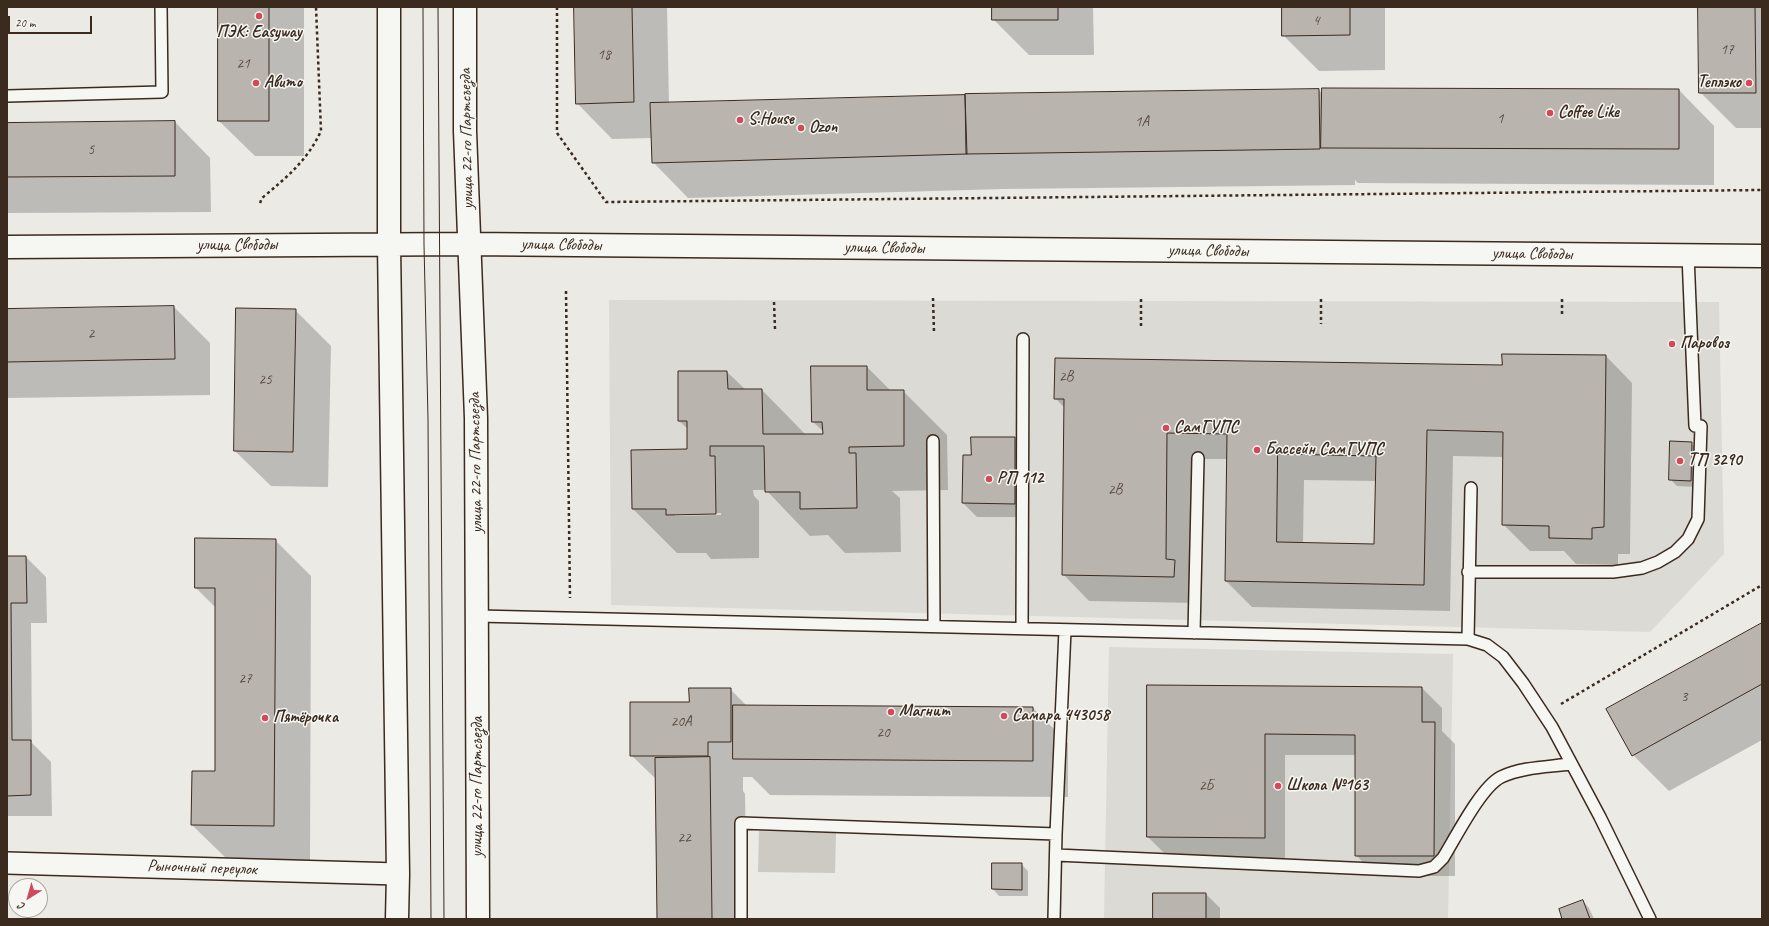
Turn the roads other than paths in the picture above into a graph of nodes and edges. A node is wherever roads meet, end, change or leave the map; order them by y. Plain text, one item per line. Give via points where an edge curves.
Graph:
1 (161, 7) edge
2 (389, 7) edge
3 (465, 7) edge
4 (7, 96) edge
5 (470, 244) junction
6 (389, 245) junction
7 (7, 247) edge
8 (1688, 255) junction
9 (1762, 256) edge
10 (1023, 339) dead end
11 (933, 440) dead end
12 (1198, 458) dead end
13 (1471, 488) dead end
14 (1468, 572) junction
15 (478, 616) junction
16 (934, 626) junction
17 (1022, 628) junction
18 (1065, 630) junction
19 (1194, 633) junction
20 (1468, 639) junction
21 (1570, 764) junction
22 (1056, 834) junction
23 (1056, 856) junction
24 (7, 863) edge
25 (398, 874) junction
26 (397, 919) edge
27 (478, 919) edge
28 (742, 919) edge
29 (1054, 919) edge
30 (1650, 919) edge

1 - 4 lane via 162,92
2 - 6 main road
3 - 5 main road, улица 22-го Партсъезда via 465,131
5 - 6 main road, улица Свободы
5 - 8 main road, улица Свободы
5 - 15 main road, улица 22-го Партсъезда via 476,418
6 - 7 main road, улица Свободы
6 - 25 main road
8 - 9 main road, улица Свободы
8 - 14 lane via 1695,426 1701,426 1698,520 1688,539 1675,552 1642,568 1612,572
10 - 17 lane
11 - 16 lane
12 - 19 lane
13 - 14 lane
14 - 20 lane
15 - 16 lane
15 - 27 main road, улица 22-го Партсъезда
16 - 17 lane
17 - 18 lane
18 - 19 lane
18 - 22 lane
19 - 20 lane
20 - 21 lane via 1487,645 1503,657 1543,715
21 - 23 lane via 1514,772 1500,778 1486,789 1443,858 1434,867 1419,870
21 - 30 lane via 1600,817
22 - 23 lane
22 - 28 lane via 741,823
23 - 29 lane
24 - 25 street, Рыночный переулок
25 - 26 main road

